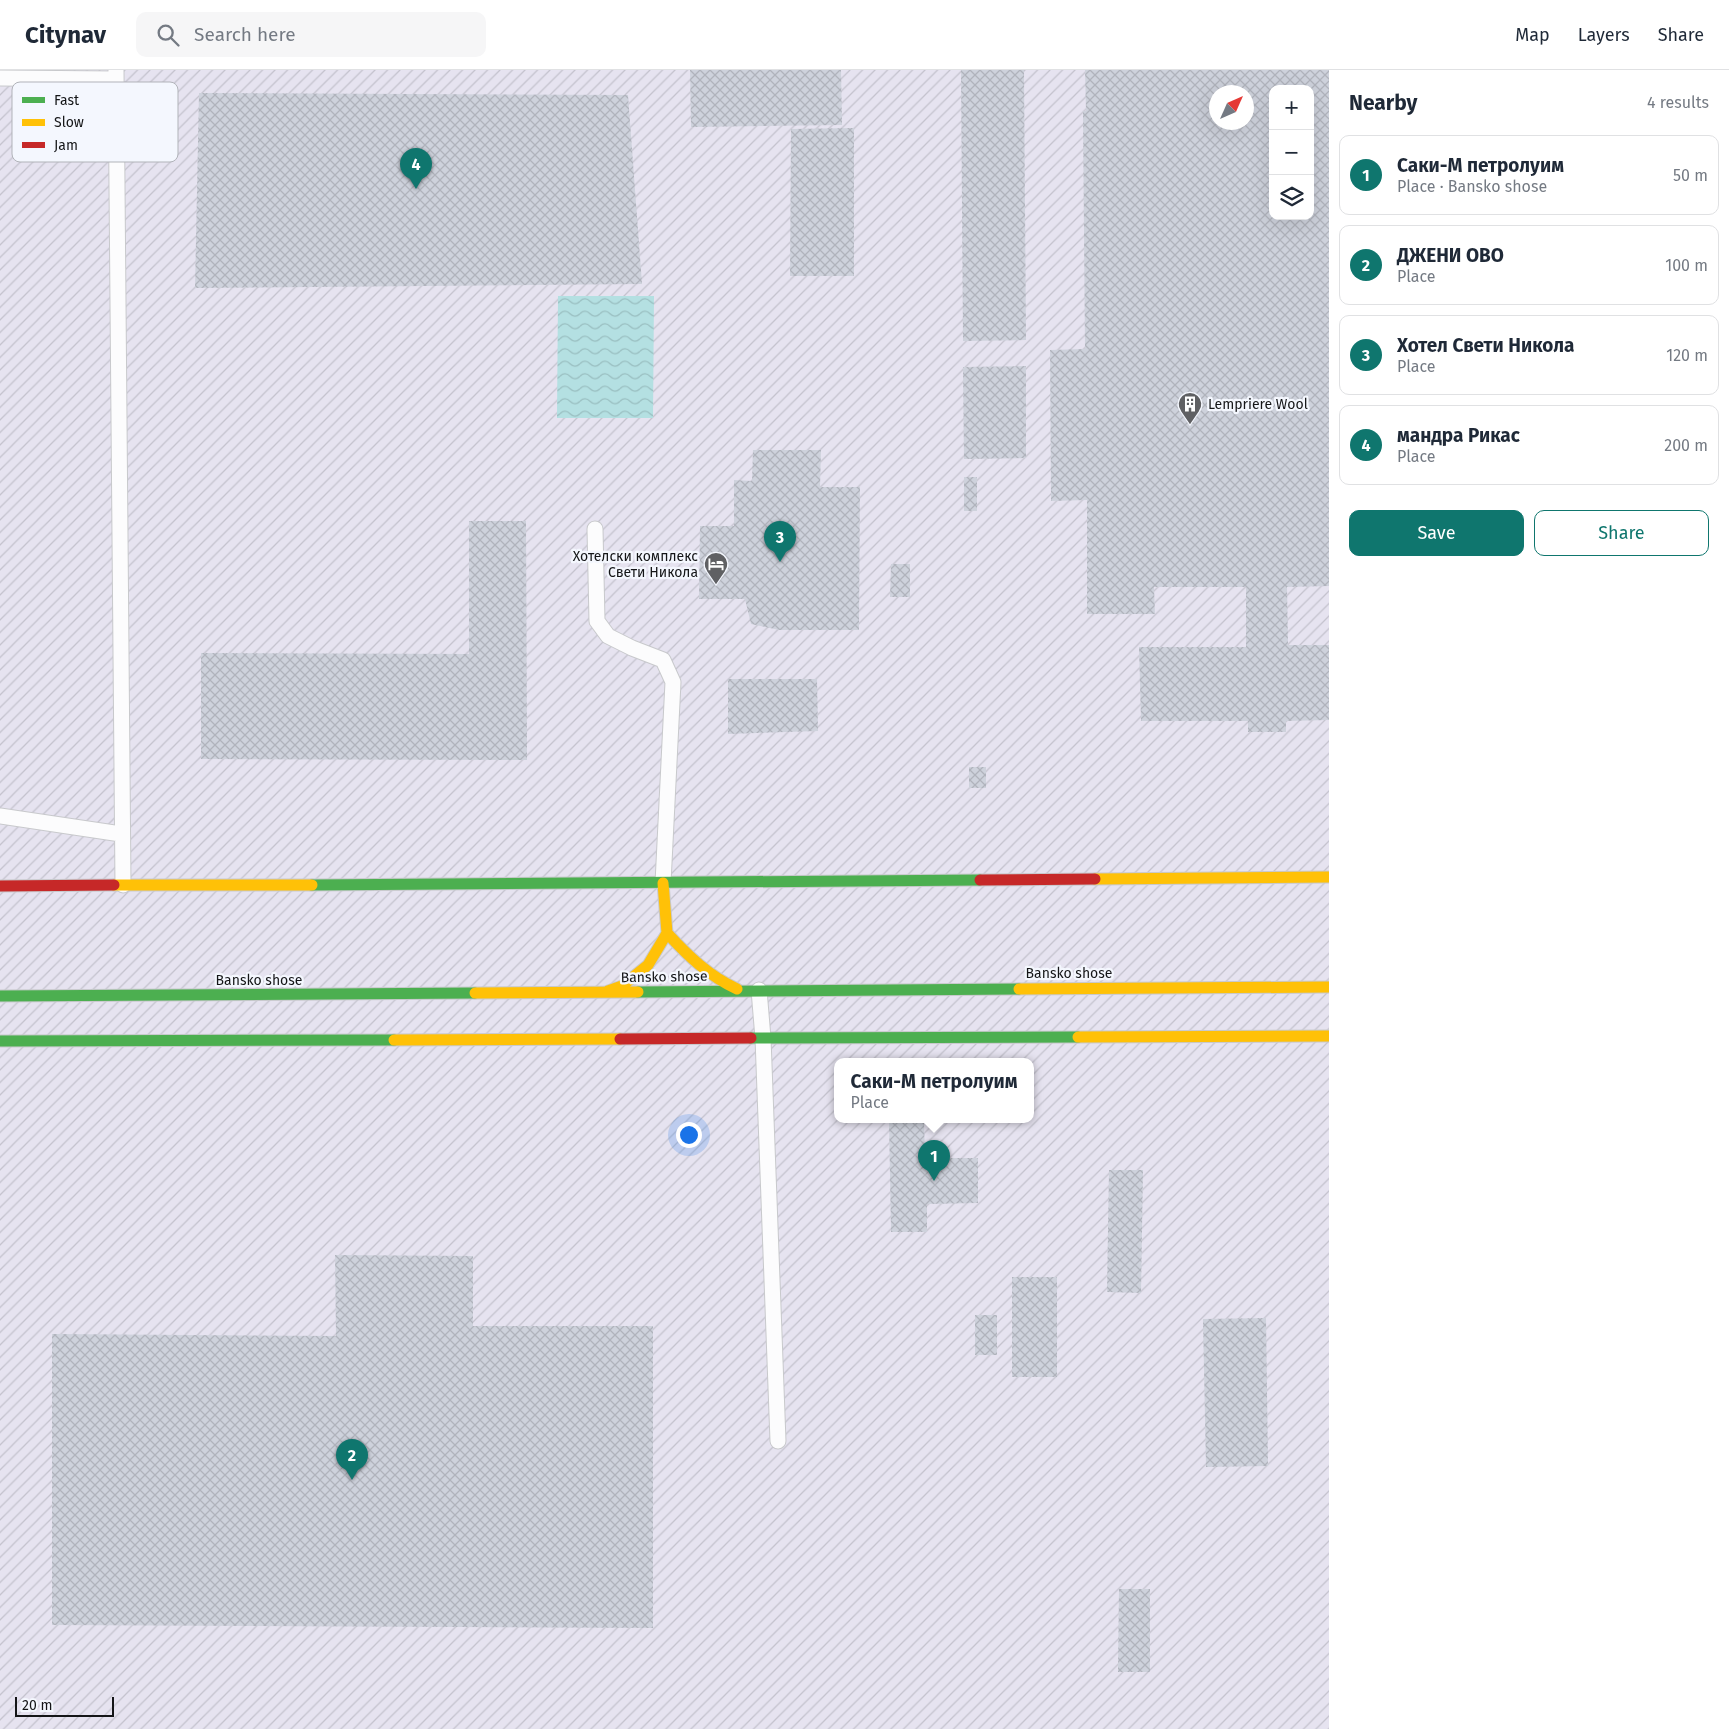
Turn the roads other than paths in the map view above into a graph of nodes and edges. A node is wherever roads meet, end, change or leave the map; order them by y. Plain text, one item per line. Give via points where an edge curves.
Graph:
1 (116, 74) edge
2 (0, 78) edge
3 (117, 162) edge
4 (595, 529) dead end
5 (0, 816) edge
6 (121, 834) junction
7 (1329, 877) edge
8 (663, 883) junction
9 (123, 885) junction
10 (0, 886) edge
11 (667, 933) junction
12 (1329, 986) edge
13 (740, 990) junction
14 (759, 990) junction
15 (604, 993) junction
16 (0, 996) edge
17 (1329, 1036) edge
18 (763, 1038) junction
19 (0, 1041) edge
20 (778, 1441) dead end

1 - 2 lane
3 - 6 lane
4 - 8 lane via 597,621 608,636 663,660 673,682
5 - 6 lane
6 - 9 lane
7 - 8 main road
8 - 9 main road
8 - 11 main road
9 - 10 main road
11 - 13 main road via 710,975
11 - 15 main road via 648,965 622,986
12 - 14 main road, Bansko shose
13 - 14 main road, Bansko shose
13 - 15 main road, Bansko shose
14 - 18 lane
15 - 16 main road, Bansko shose
17 - 18 main road
18 - 19 main road
18 - 20 lane

